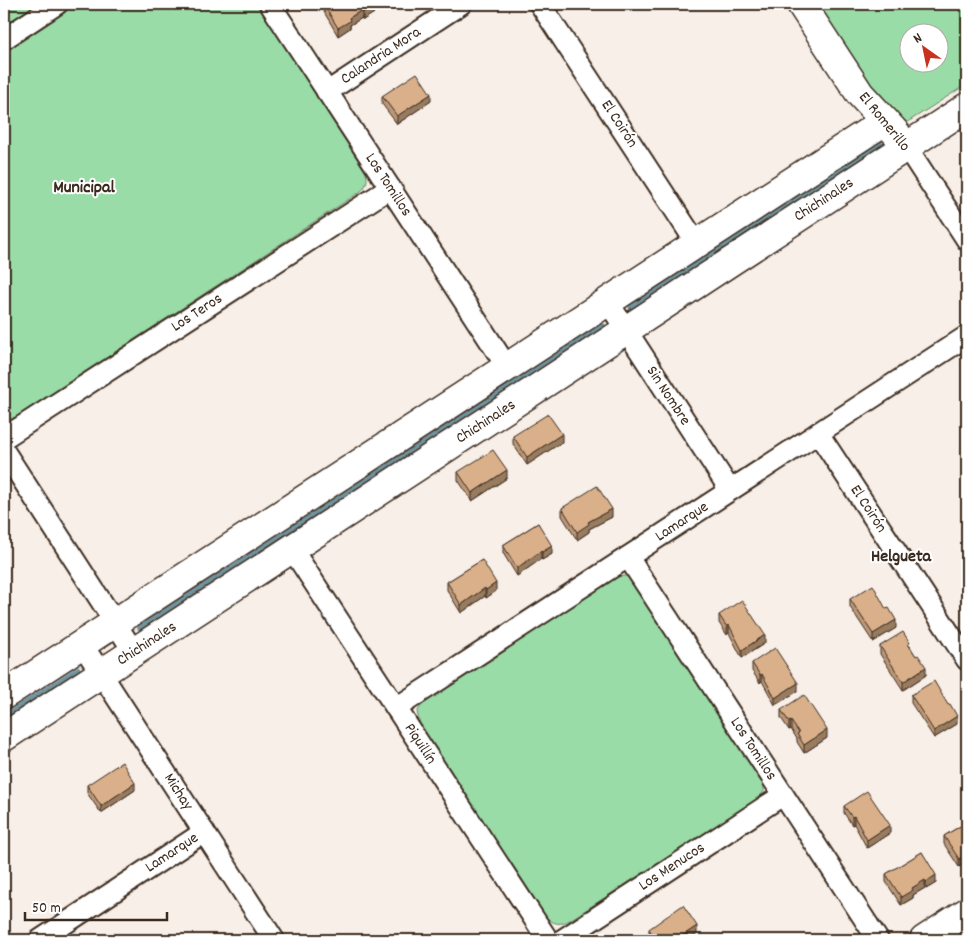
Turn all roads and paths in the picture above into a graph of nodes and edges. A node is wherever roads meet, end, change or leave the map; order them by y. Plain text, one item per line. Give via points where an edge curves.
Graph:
1 (58, 4) edge
2 (270, 4) edge
3 (461, 4) edge
4 (540, 4) edge
5 (802, 4) edge
6 (4, 39) edge
7 (327, 92) junction
8 (967, 106) edge
9 (885, 121) junction
10 (906, 146) junction
11 (390, 188) junction
12 (967, 240) edge
13 (697, 244) junction
14 (608, 302) junction
15 (626, 330) junction
16 (967, 336) edge
17 (507, 367) junction
18 (818, 433) junction
19 (4, 438) edge
20 (4, 451) edge
21 (730, 490) junction
22 (292, 548) junction
23 (628, 557) junction
24 (115, 622) junction
25 (82, 644) junction
26 (134, 652) junction
27 (967, 660) edge
28 (101, 674) junction
29 (4, 695) edge
30 (396, 708) junction
31 (4, 737) edge
32 (783, 795) junction
33 (204, 832) junction
34 (967, 912) edge
35 (40, 940) edge
36 (274, 940) edge
37 (548, 940) edge
38 (562, 940) edge
39 (878, 940) edge
40 (924, 940) edge

1 - 6 street
2 - 7 street, Los Tomillos
3 - 7 street, Calandria Mora
4 - 13 street, El Coirón
5 - 9 street, El Romerillo via 860,94
7 - 11 street, Los Tomillos
8 - 10 street, Chichinales
9 - 10 street, El Romerillo
9 - 13 street, Chichinales
10 - 12 street, El Romerillo
10 - 15 street, Chichinales
11 - 17 street, Los Tomillos
11 - 19 street, Los Teros
13 - 14 street, Chichinales
14 - 15 street, Sin Nombre
14 - 17 street, Chichinales
15 - 21 street, Sin Nombre
15 - 22 street, Chichinales
16 - 18 street, Lamarque
17 - 24 street, Chichinales
18 - 21 street, Lamarque
18 - 27 street, El Coirón
20 - 24 street
21 - 23 street, Lamarque
22 - 26 street, Chichinales
22 - 30 street, Piquillín
23 - 30 street, Lamarque
23 - 32 street, Los Tomillos
24 - 25 street, Chichinales
24 - 26 street
25 - 28 street, Michay
25 - 29 street, Chichinales
26 - 28 street, Chichinales
28 - 31 street, Chichinales
28 - 33 street, Michay
30 - 37 street, Piquillín
32 - 38 street, Los Menucos
32 - 39 street, Los Tomillos
33 - 35 street, Lamarque
33 - 36 street, Michay
34 - 40 street

